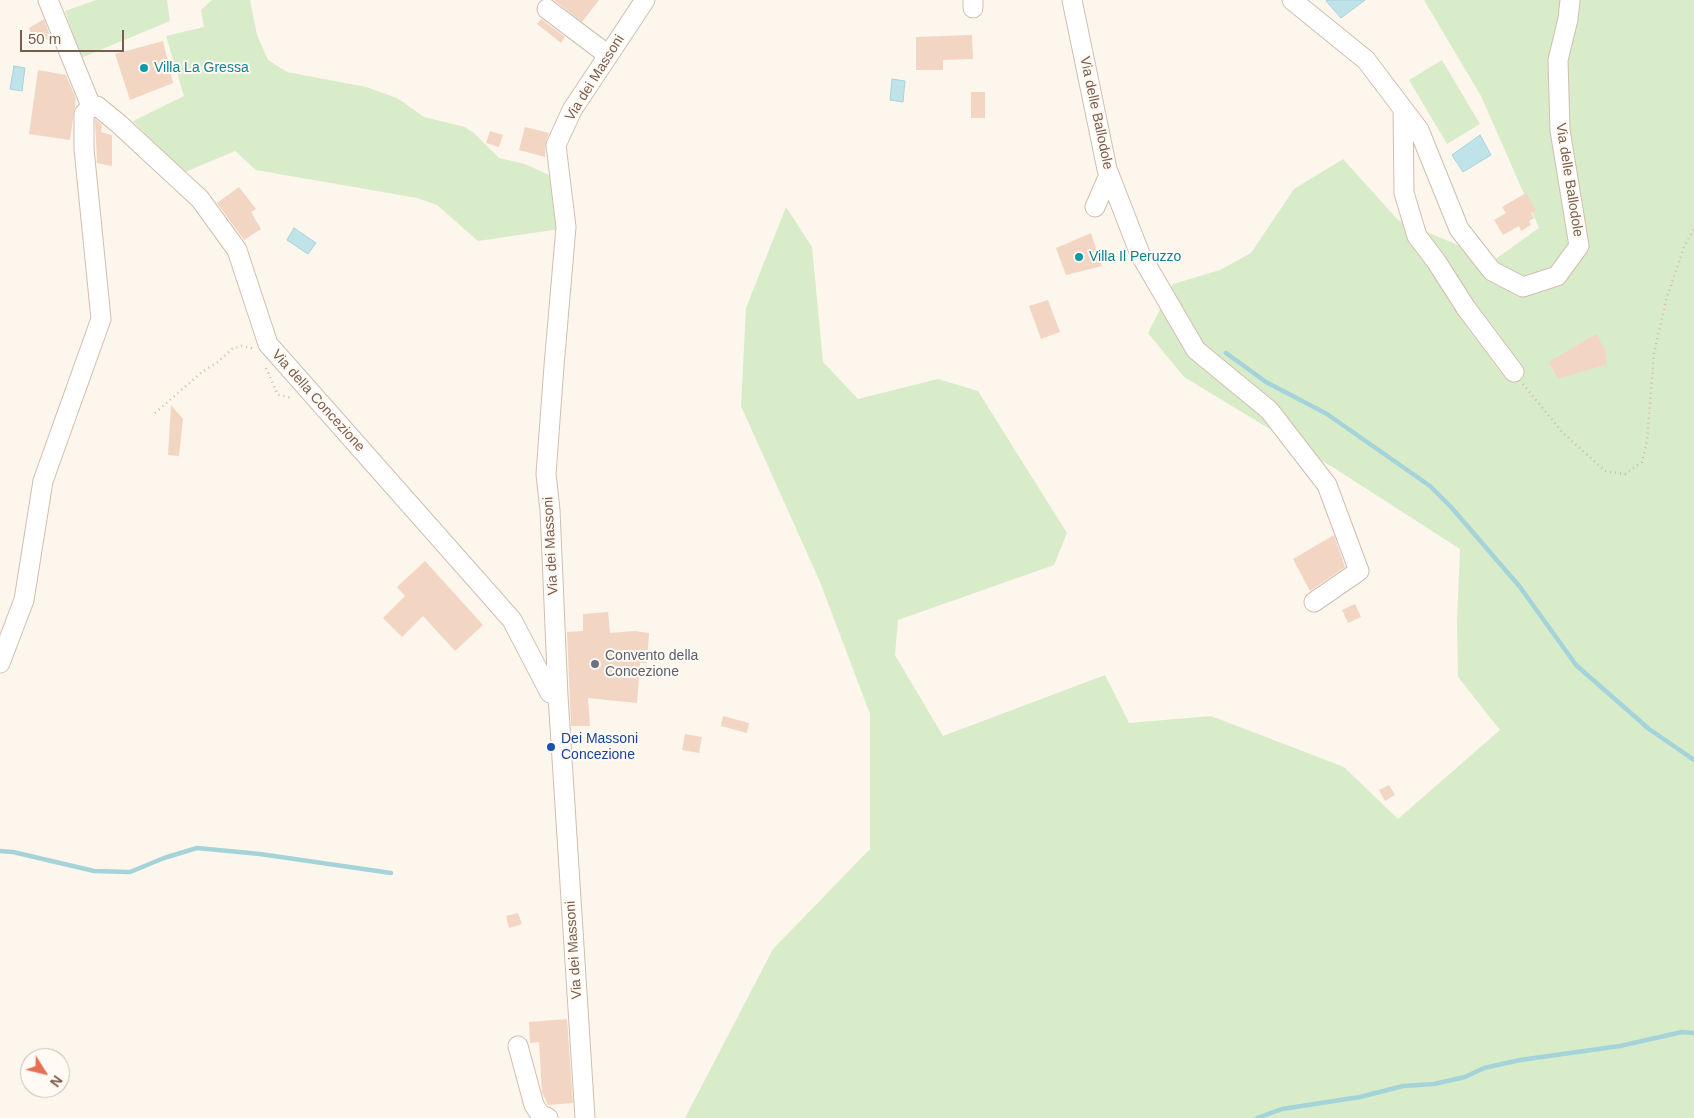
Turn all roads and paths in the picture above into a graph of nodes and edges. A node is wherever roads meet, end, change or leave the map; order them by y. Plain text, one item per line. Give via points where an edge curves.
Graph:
1 (48, 0) edge
2 (645, 0) edge
3 (1072, 0) edge
4 (1292, 0) edge
5 (1570, 0) edge
6 (547, 9) dead end
7 (608, 55) junction
8 (91, 106) junction
9 (1403, 109) junction
10 (1109, 175) junction
11 (1095, 207) dead end
12 (1694, 229) edge
13 (256, 355) dead end
14 (262, 362) dead end
15 (1514, 372) joint
16 (306, 387) junction
17 (155, 413) dead end
18 (1314, 602) dead end
19 (0, 663) edge
20 (558, 696) junction
21 (518, 1046) dead end
22 (548, 1118) edge
23 (585, 1118) edge

1 - 8 street
2 - 7 street, Via dei Massoni
3 - 10 street, Via delle Ballodole
4 - 9 street, Via delle Ballodole via 1366,60
5 - 9 street, Via delle Ballodole via 1558,60 1559,120 1579,246 1557,276 1523,287 1492,271 1459,230 1419,130
6 - 7 street
7 - 20 street, Via dei Massoni via 572,110 556,145 566,227 546,474
8 - 16 street, Via della Concezione via 97,106 119,124 200,199 237,250 268,344
8 - 19 street via 84,114 84,149 101,319 43,481 24,600
9 - 15 street via 1404,193 1416,236
10 - 11 street
10 - 18 street, Via delle Ballodole via 1140,254 1196,350 1269,410 1327,485 1358,571
12 - 15 path via 1684,247 1666,300 1654,353 1642,462 1625,474 1604,471 1563,434
13 - 17 path via 251,348 232,349
14 - 16 path via 278,395 289,397
16 - 20 street, Via della Concezione via 512,620 550,693
20 - 23 street, Via dei Massoni
21 - 22 street via 534,1105 540,1114

